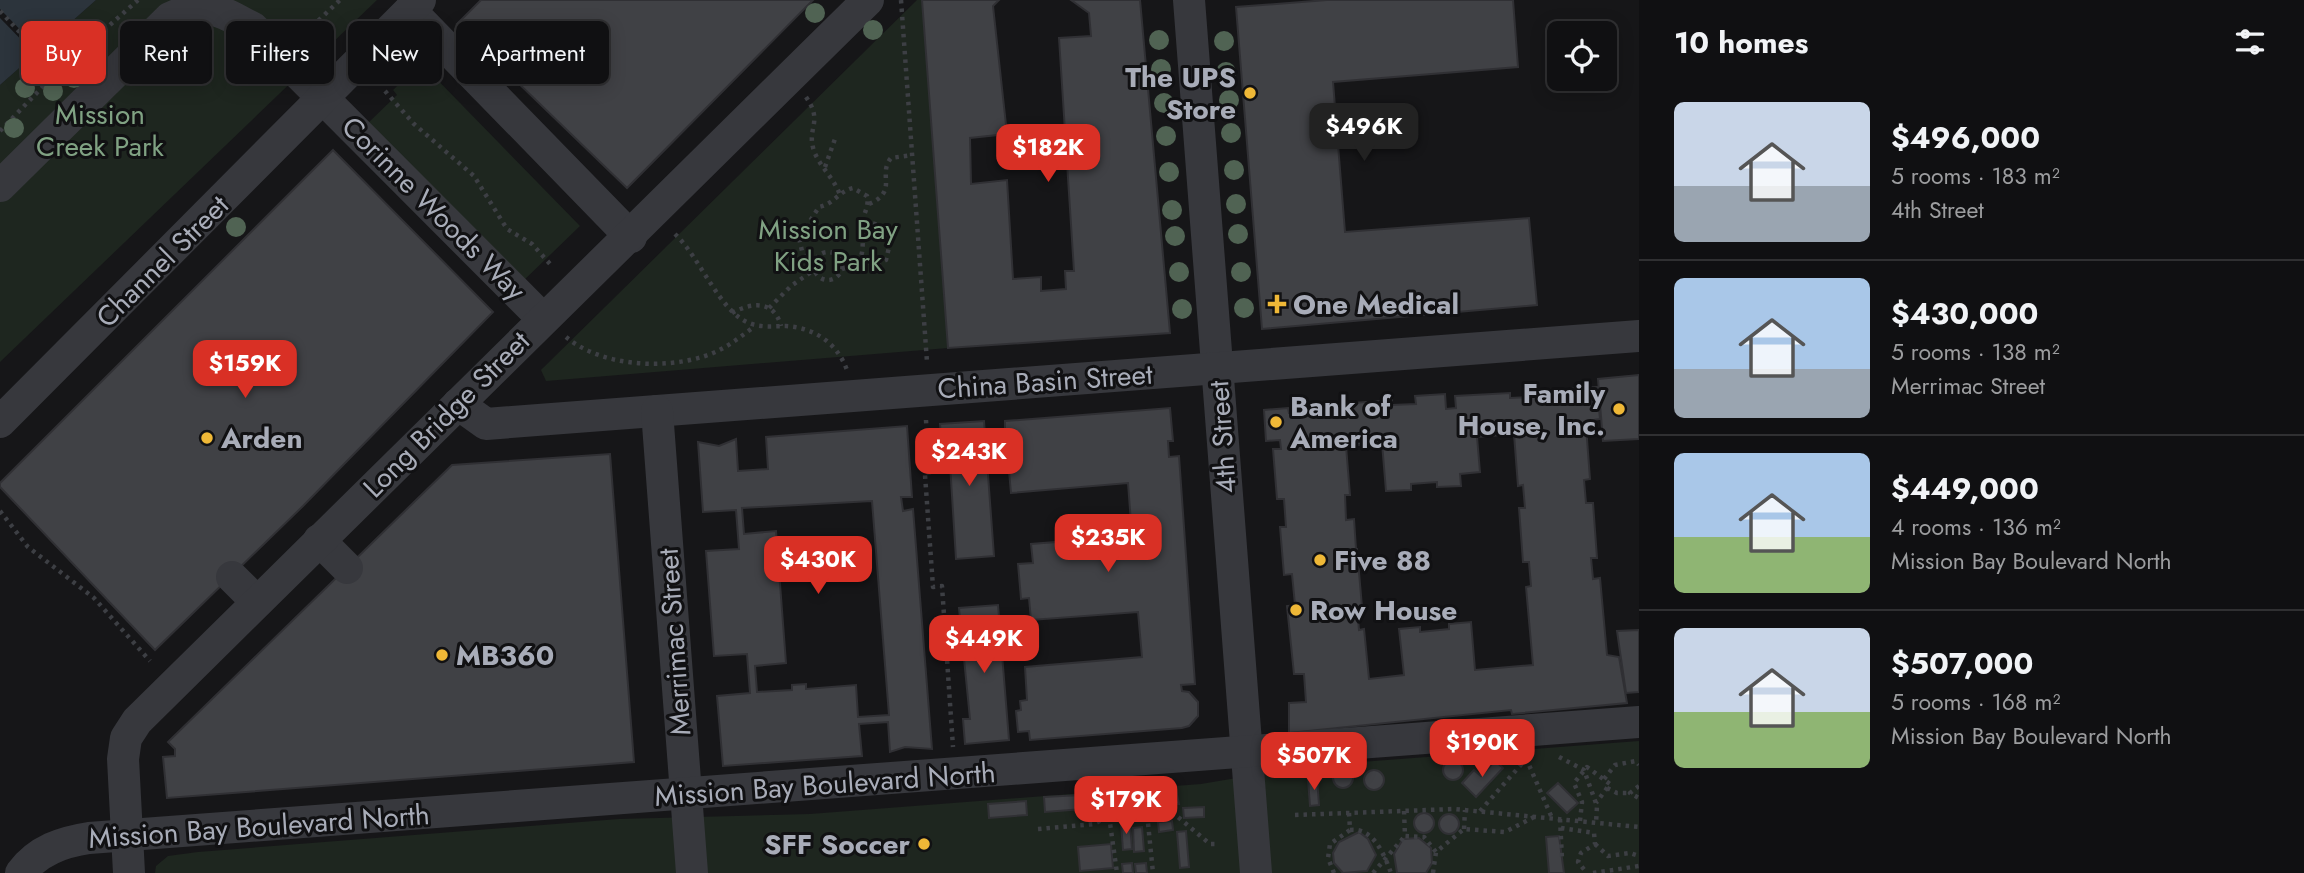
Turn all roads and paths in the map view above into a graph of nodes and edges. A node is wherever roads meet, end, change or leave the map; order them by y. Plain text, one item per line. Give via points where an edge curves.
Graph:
1 (138, 0) edge
2 (340, 0) edge
3 (868, 0) edge
4 (901, 0) edge
5 (1189, 0) edge
6 (415, 5) edge
7 (0, 11) edge
8 (238, 21) edge
9 (318, 21) edge
10 (106, 28) edge
11 (21, 33) edge
12 (792, 76) junction
13 (45, 84) edge
14 (310, 84) edge
15 (385, 92) dead end
16 (324, 98) junction
17 (0, 131) edge
18 (835, 136) dead end
19 (912, 155) junction
20 (825, 167) junction
21 (0, 186) edge
22 (840, 195) junction
23 (869, 204) junction
24 (863, 220) junction
25 (675, 234) dead end
26 (631, 237) junction
27 (815, 261) junction
28 (860, 261) junction
29 (551, 265) dead end
30 (842, 269) junction
31 (814, 270) junction
32 (769, 308) junction
33 (732, 313) junction
34 (543, 319) junction
35 (756, 325) junction
36 (781, 326) junction
37 (1639, 336) edge
38 (1217, 368) junction
39 (856, 396) junction
40 (458, 404) junction
41 (927, 405) junction
42 (657, 411) junction
43 (0, 422) edge
44 (0, 511) edge
45 (319, 540) junction
46 (347, 568) dead end
47 (232, 577) dead end
48 (257, 602) junction
49 (150, 661) dead end
50 (1639, 722) edge
51 (1525, 750) dead end
52 (954, 751) dead end
53 (1246, 752) junction
54 (1556, 755) dead end
55 (1526, 759) junction
56 (1639, 765) edge
57 (1584, 769) junction
58 (1604, 779) junction
59 (1127, 782) dead end
60 (1639, 786) edge
61 (1607, 788) junction
62 (1630, 793) junction
63 (686, 795) junction
64 (1639, 798) edge
65 (1595, 803) junction
66 (1465, 810) junction
67 (1404, 811) junction
68 (1480, 811) junction
69 (1349, 813) junction
70 (1143, 814) junction
71 (1295, 815) dead end
72 (1109, 816) junction
73 (1534, 817) junction
74 (1552, 818) junction
75 (1560, 819) junction
76 (1580, 821) junction
77 (1596, 823) junction
78 (1639, 827) edge
79 (1561, 828) junction
80 (1038, 829) dead end
81 (1464, 829) junction
82 (1350, 830) junction
83 (126, 835) junction
84 (1405, 836) junction
85 (1215, 844) dead end
86 (1595, 844) junction
87 (1436, 852) junction
88 (1639, 856) edge
89 (1385, 857) junction
90 (1562, 859) dead end
91 (1639, 866) edge
92 (22, 873) edge
93 (129, 873) edge
94 (692, 873) edge
95 (1117, 873) edge
96 (1153, 873) edge
97 (1255, 873) edge
98 (1334, 873) edge
99 (1373, 873) edge
100 (1391, 873) edge
101 (1433, 873) edge
102 (1587, 873) edge
103 (1593, 873) edge

1 - 10 path
2 - 9 path
3 - 12 street, Long Bridge Street
4 - 19 path
5 - 38 street, 4th Street
6 - 16 street, Channel Street
6 - 26 street
7 - 11 path
8 - 21 street via 205,6 191,6 170,19
12 - 20 path via 816,111 814,150
12 - 26 street, Long Bridge Street
13 - 17 path
14 - 16 street
15 - 29 path via 474,176 507,229 532,244
16 - 34 street, Corinne Woods Way
16 - 43 street, Channel Street
18 - 20 path
19 - 23 path via 891,158 885,170 884,194
19 - 41 path
20 - 22 path
22 - 23 path via 853,188 867,195
22 - 27 path via 819,207 799,238 802,251
23 - 24 path
24 - 28 path
24 - 28 path via 879,225 890,243 886,260
25 - 33 path via 691,249
26 - 34 street, Long Bridge Street
27 - 30 path via 830,252 838,257
27 - 31 path
28 - 30 path
30 - 31 path via 837,278 828,280 819,278
31 - 32 path
32 - 33 path via 750,305
32 - 36 path
33 - 35 path
34 - 35 path via 575,345 640,362 677,363 707,356
34 - 40 street, Long Bridge Street
35 - 36 path
36 - 39 path via 810,329 830,342 845,363
37 - 38 street, China Basin Street
38 - 41 street, China Basin Street
38 - 53 street, 4th Street
39 - 41 street, China Basin Street
39 - 42 street, China Basin Street
40 - 42 street, China Basin Street via 486,424
40 - 45 street, Long Bridge Street
41 - 52 path via 929,475 925,475 933,587 942,586
42 - 63 street, Merrimac Street
44 - 49 path via 28,547 94,598
45 - 46 street
45 - 48 street, Long Bridge Street
47 - 48 street
48 - 83 street, Long Bridge Street via 136,721 126,738
50 - 53 street, Mission Bay Boulevard North
51 - 55 path
53 - 63 street, Mission Bay Boulevard North
53 - 97 street, 4th Street
54 - 57 path
55 - 68 path
55 - 74 path
56 - 58 path via 1636,761 1615,765
57 - 58 path
57 - 65 path
57 - 76 path via 1574,783 1582,802
58 - 61 path via 1610,784
59 - 70 path
60 - 62 path
61 - 62 path
61 - 65 path
62 - 64 path
63 - 83 street, Mission Bay Boulevard North
63 - 94 street, Merrimac Street
65 - 77 path
66 - 67 path
66 - 68 path
66 - 81 path
67 - 69 path
67 - 84 path
68 - 73 path
69 - 71 path
69 - 82 path
70 - 72 path
70 - 85 path via 1172,813
70 - 96 path
72 - 80 path via 1094,824
72 - 95 path
73 - 74 path
73 - 81 path via 1505,832
74 - 75 path
75 - 76 path
75 - 79 path
76 - 77 path
77 - 78 path
79 - 86 path via 1594,833
79 - 90 path
81 - 87 path
82 - 89 path via 1364,831
82 - 98 path via 1330,844 1328,858
83 - 92 street, Mission Bay Boulevard North via 65,842 44,852
83 - 93 street, Long Bridge Street
84 - 87 path via 1424,837
84 - 89 path
86 - 88 path via 1608,856
86 - 102 path via 1581,853 1578,862
87 - 101 path
89 - 99 path
89 - 100 path
91 - 103 path

